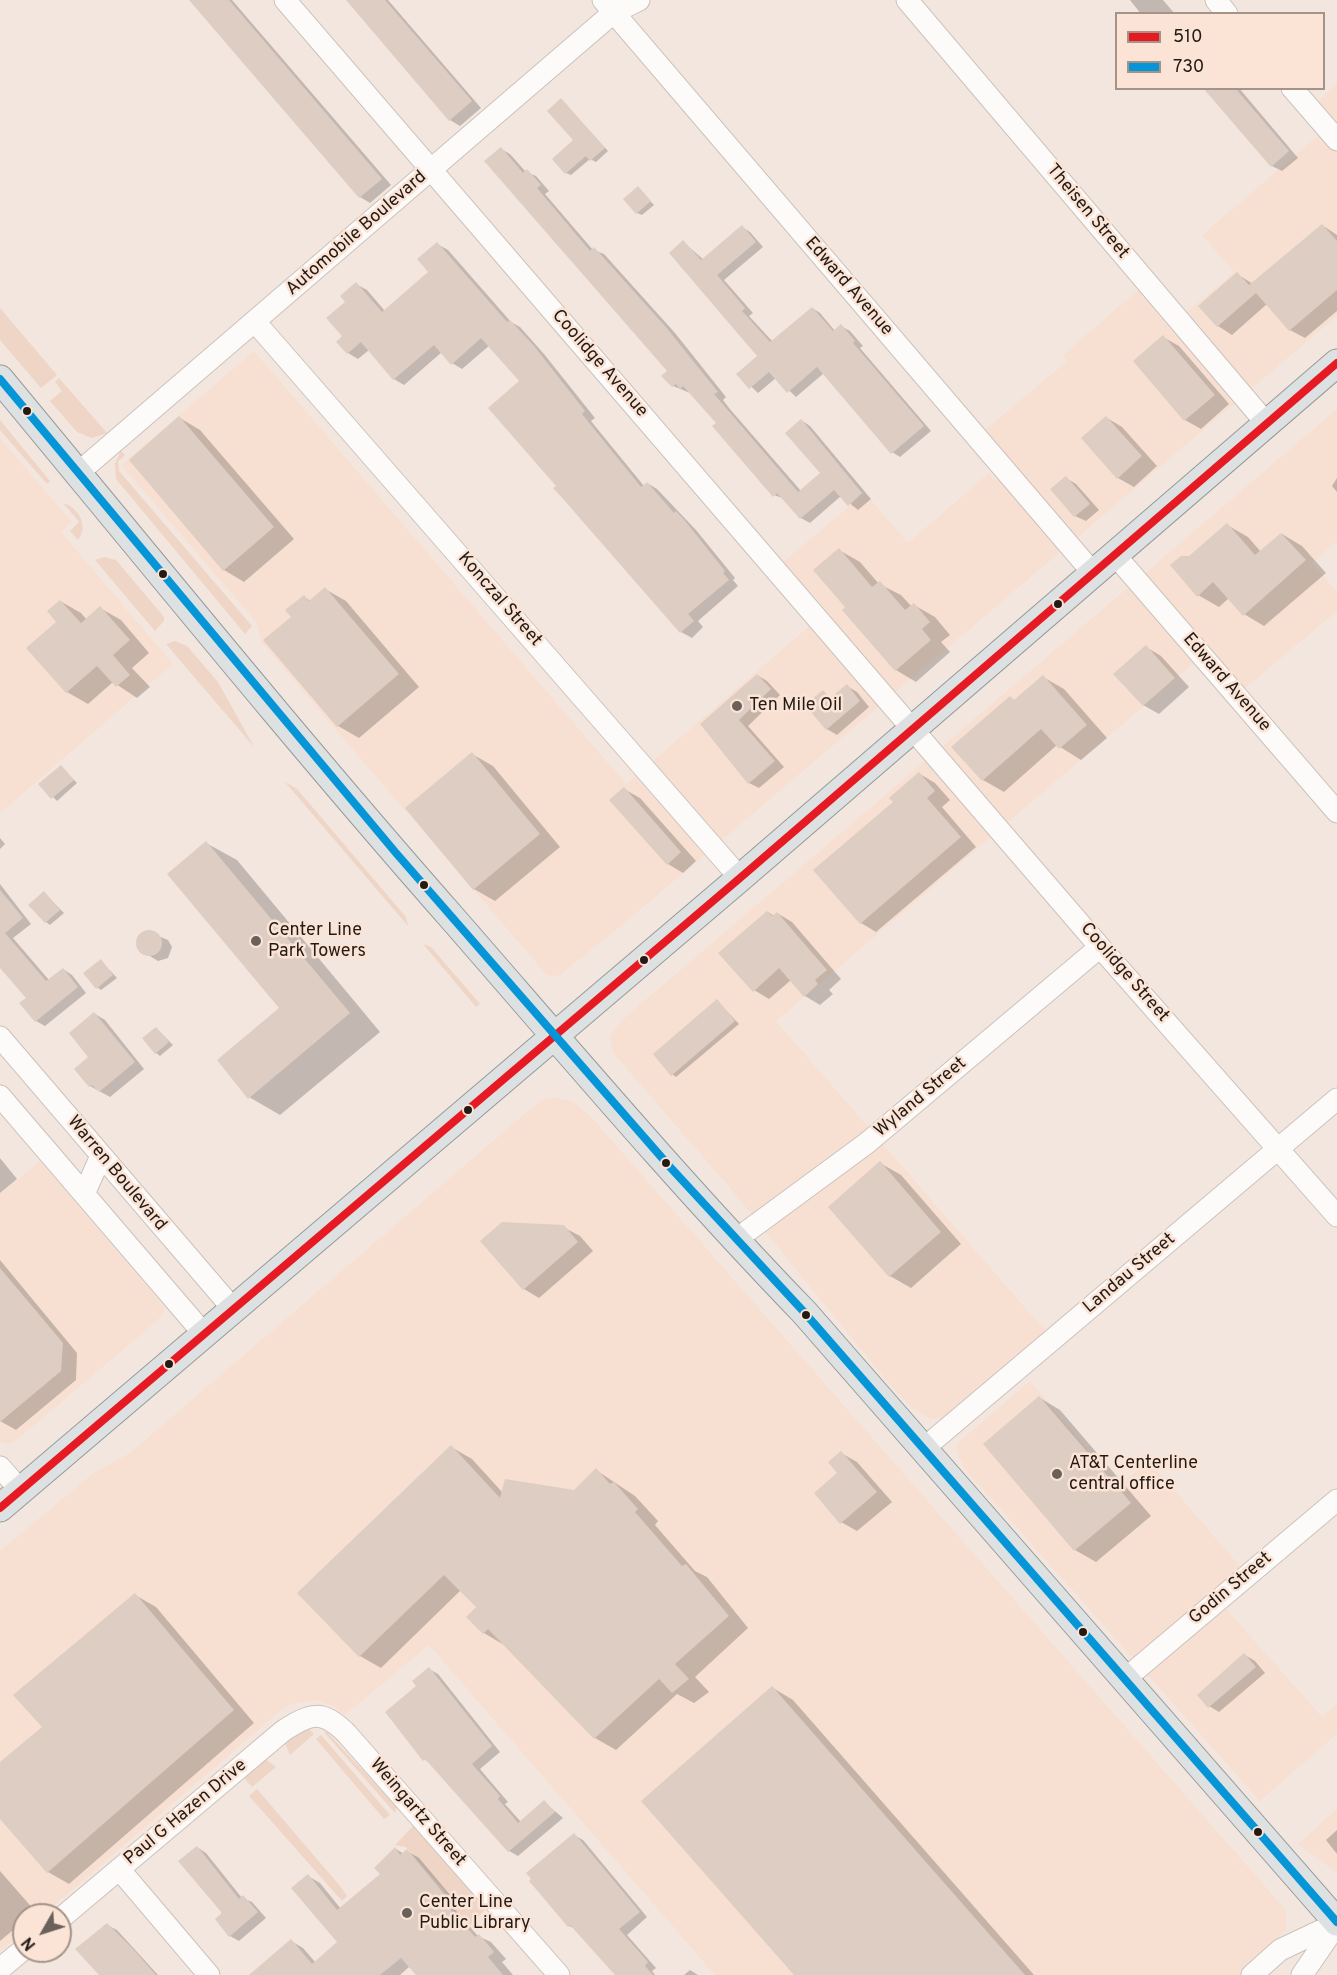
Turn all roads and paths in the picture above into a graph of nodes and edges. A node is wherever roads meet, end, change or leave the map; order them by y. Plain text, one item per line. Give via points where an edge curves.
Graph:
1 (285, 0) edge
2 (639, 0) edge
3 (907, 0) edge
4 (1215, 0) edge
5 (608, 6) edge
6 (1225, 12) edge
7 (1294, 90) edge
8 (1337, 140) edge
9 (431, 170) junction
10 (256, 323) junction
11 (1337, 363) edge
12 (0, 379) edge
13 (1268, 424) junction
14 (78, 473) junction
15 (1115, 555) junction
16 (1093, 573) junction
17 (913, 728) junction
18 (1337, 812) edge
19 (740, 879) junction
20 (1100, 947) junction
21 (0, 1037) edge
22 (554, 1037) junction
23 (0, 1096) edge
24 (1337, 1100) edge
25 (1279, 1149) junction
26 (101, 1156) junction
27 (84, 1194) junction
28 (1337, 1216) edge
29 (734, 1240) junction
30 (234, 1310) junction
31 (204, 1334) junction
32 (923, 1449) junction
33 (0, 1467) edge
34 (21, 1491) junction
35 (1337, 1500) edge
36 (0, 1508) edge
37 (1125, 1679) junction
38 (316, 1715) joint
39 (119, 1869) junction
40 (72, 1908) edge
41 (1337, 1923) edge
42 (12, 1959) edge
43 (0, 1969) edge
44 (209, 1975) edge
45 (559, 1975) edge
46 (1252, 1975) edge
47 (1302, 1975) edge

1 - 9 street, Coolidge Avenue
2 - 5 street, Automobile Boulevard
3 - 13 street, Theisen Street
4 - 6 street
5 - 9 street, Automobile Boulevard
5 - 16 street, Edward Avenue
7 - 8 street
9 - 10 street, Automobile Boulevard
9 - 17 street, Coolidge Avenue
10 - 14 street, Automobile Boulevard
10 - 19 street, Konczal Street
11 - 13 main road
12 - 14 main road
13 - 15 main road
14 - 22 main road
15 - 16 main road
15 - 18 street, Edward Avenue
16 - 17 main road
17 - 19 main road
17 - 20 street, Coolidge Street
19 - 22 main road
20 - 25 street, Coolidge Street
20 - 29 street, Wyland Street via 867,1143
21 - 26 street, Warren Boulevard
22 - 29 main road
22 - 30 main road
23 - 27 street, Warren Boulevard
24 - 25 street, Landau Street
25 - 28 street, Coolidge Street
25 - 32 street, Landau Street
26 - 27 street
26 - 30 street, Warren Boulevard
27 - 31 street, Warren Boulevard
29 - 32 main road via 804,1312
30 - 31 main road
31 - 34 main road
32 - 37 main road
33 - 34 street
34 - 36 main road
35 - 37 street, Godin Street
37 - 41 main road
38 - 39 street, Paul G Hazen Drive via 283,1731
38 - 45 street, Weingartz Street via 332,1719 347,1734
39 - 40 street, Paul G Hazen Drive
39 - 44 street
41 - 46 street via 1280,1950
41 - 47 street
42 - 43 street

